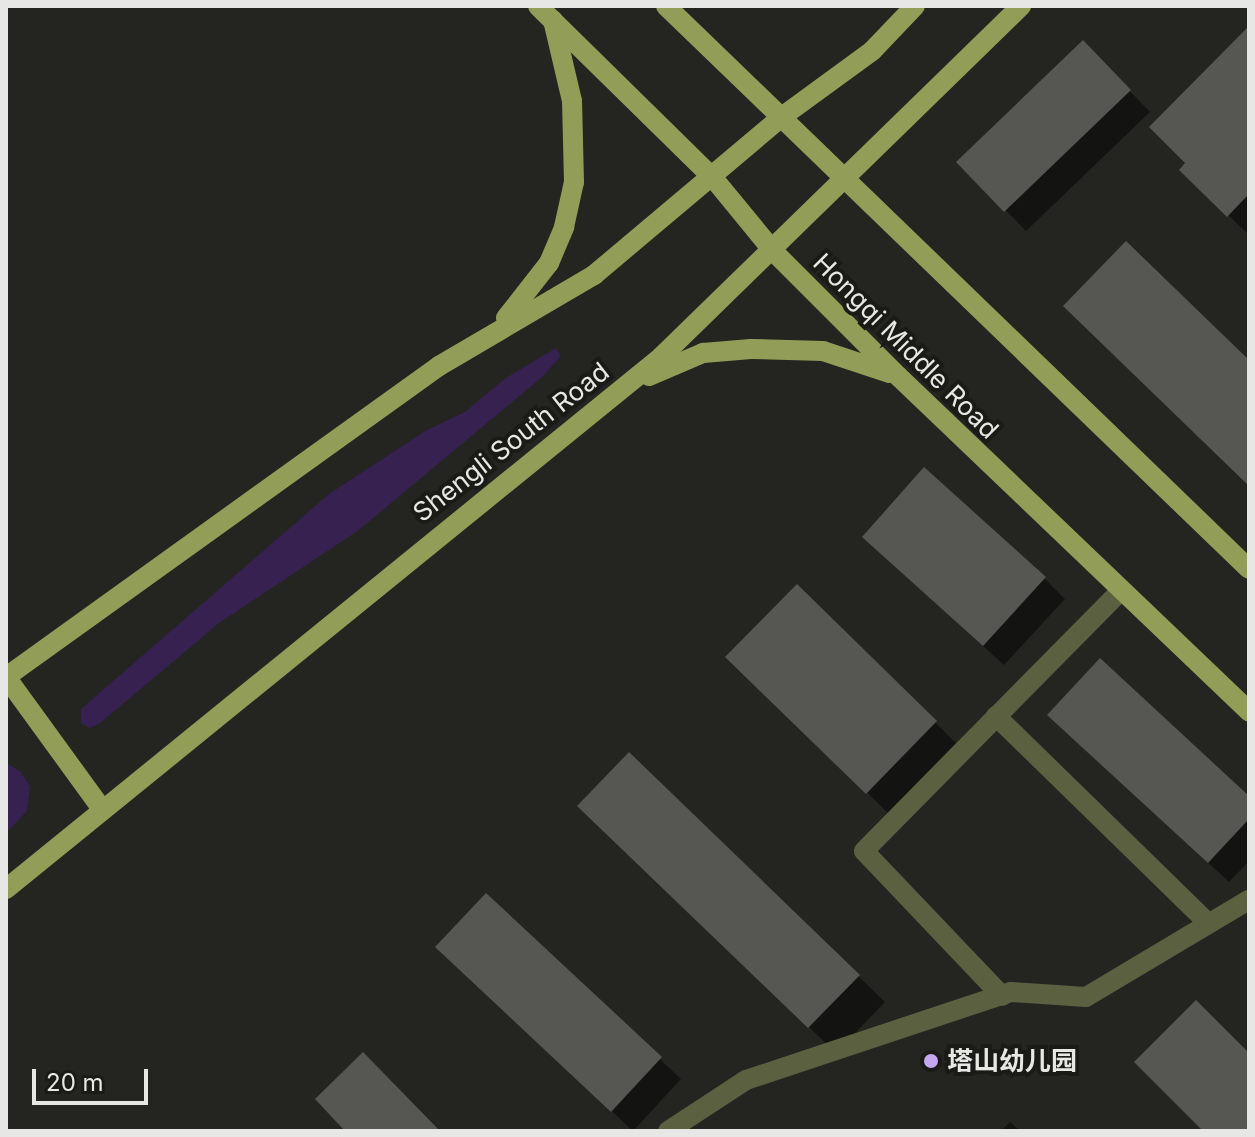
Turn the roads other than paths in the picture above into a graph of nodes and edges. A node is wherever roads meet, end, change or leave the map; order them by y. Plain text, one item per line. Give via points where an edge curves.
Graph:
1 (666, 6) edge
2 (915, 6) edge
3 (1021, 6) edge
4 (546, 13) edge
5 (783, 116) junction
6 (845, 177) junction
7 (714, 179) junction
8 (774, 252) junction
9 (492, 333) junction
10 (898, 376) junction
11 (610, 397) junction
12 (1249, 569) edge
13 (1121, 590) junction
14 (6, 677) edge
15 (1249, 712) edge
16 (996, 716) junction
17 (102, 809) junction
18 (6, 889) edge
19 (1249, 900) edge
20 (1207, 922) junction
21 (1002, 996) junction
22 (668, 1131) edge

1 - 5 main road
2 - 5 main road via 872,51
3 - 6 main road, Shengli South Road
4 - 7 main road, Hongqi Middle Road
4 - 9 main road via 572,101 574,182 549,263
5 - 6 main road
5 - 7 main road
6 - 8 main road, Shengli South Road
6 - 12 main road
7 - 8 main road, Hongqi Middle Road
7 - 9 main road via 594,275
8 - 10 main road, Hongqi Middle Road
8 - 11 main road, Shengli South Road
9 - 14 main road
10 - 11 main road via 823,351 751,349 703,353
10 - 13 main road, Hongqi Middle Road
11 - 17 main road, Shengli South Road
13 - 15 main road, Hongqi Middle Road
13 - 16 street
14 - 17 main road
16 - 20 street
16 - 21 street via 864,851
17 - 18 main road, Shengli South Road
19 - 20 street
20 - 21 street via 1086,997 1054,992
21 - 22 street via 746,1080

